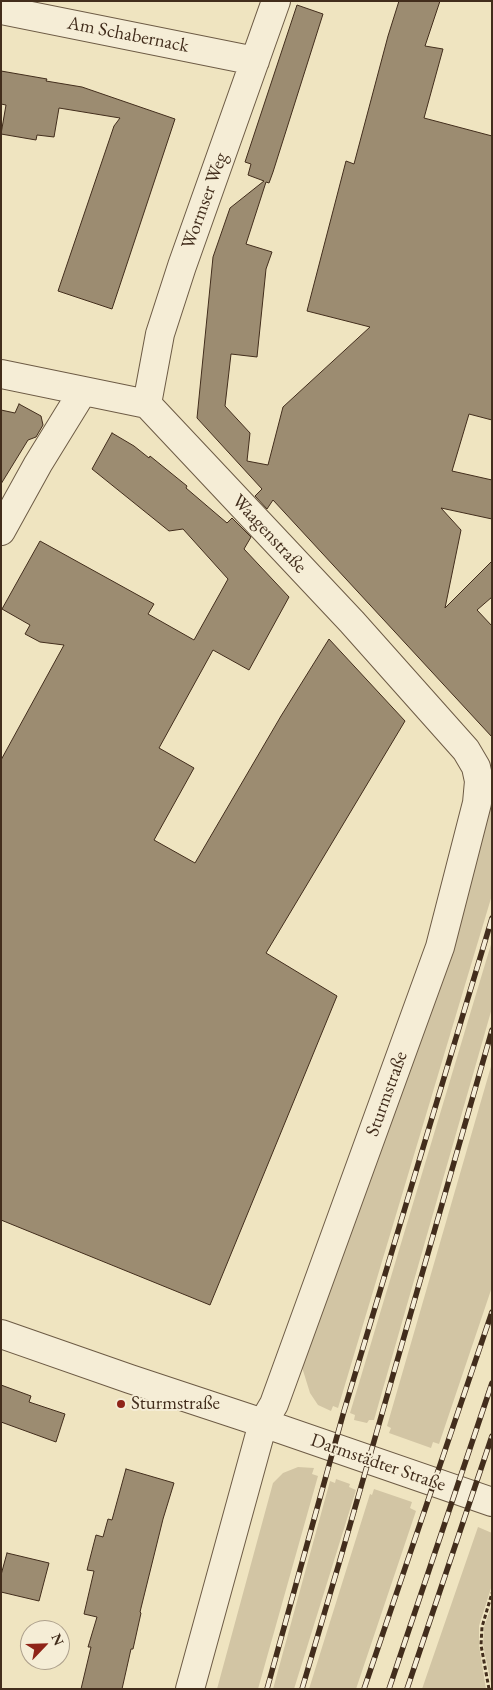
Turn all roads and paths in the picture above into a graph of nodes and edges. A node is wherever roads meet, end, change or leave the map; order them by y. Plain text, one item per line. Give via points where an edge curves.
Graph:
1 (276, 1) edge
2 (1, 10) edge
3 (255, 61) junction
4 (1, 374) edge
5 (83, 391) junction
6 (147, 404) junction
7 (1, 531) edge
8 (479, 781) joint
9 (1, 1334) edge
10 (264, 1423) junction
11 (492, 1502) edge
12 (492, 1593) edge
13 (190, 1689) edge
14 (489, 1689) edge

1 - 3 street, Wormser Weg
2 - 3 street, Am Schabernack
3 - 6 street, Wormser Weg via 160,334
4 - 5 street
5 - 6 street
5 - 7 street
6 - 8 street, Waagenstraße via 352,622 466,750 476,767
8 - 10 street, Sturmstraße via 477,803 440,947 274,1404
9 - 10 street, Darmstädter Straße
10 - 11 street, Darmstädter Straße
10 - 13 street, Sturmstraße
12 - 14 path via 481,1636

